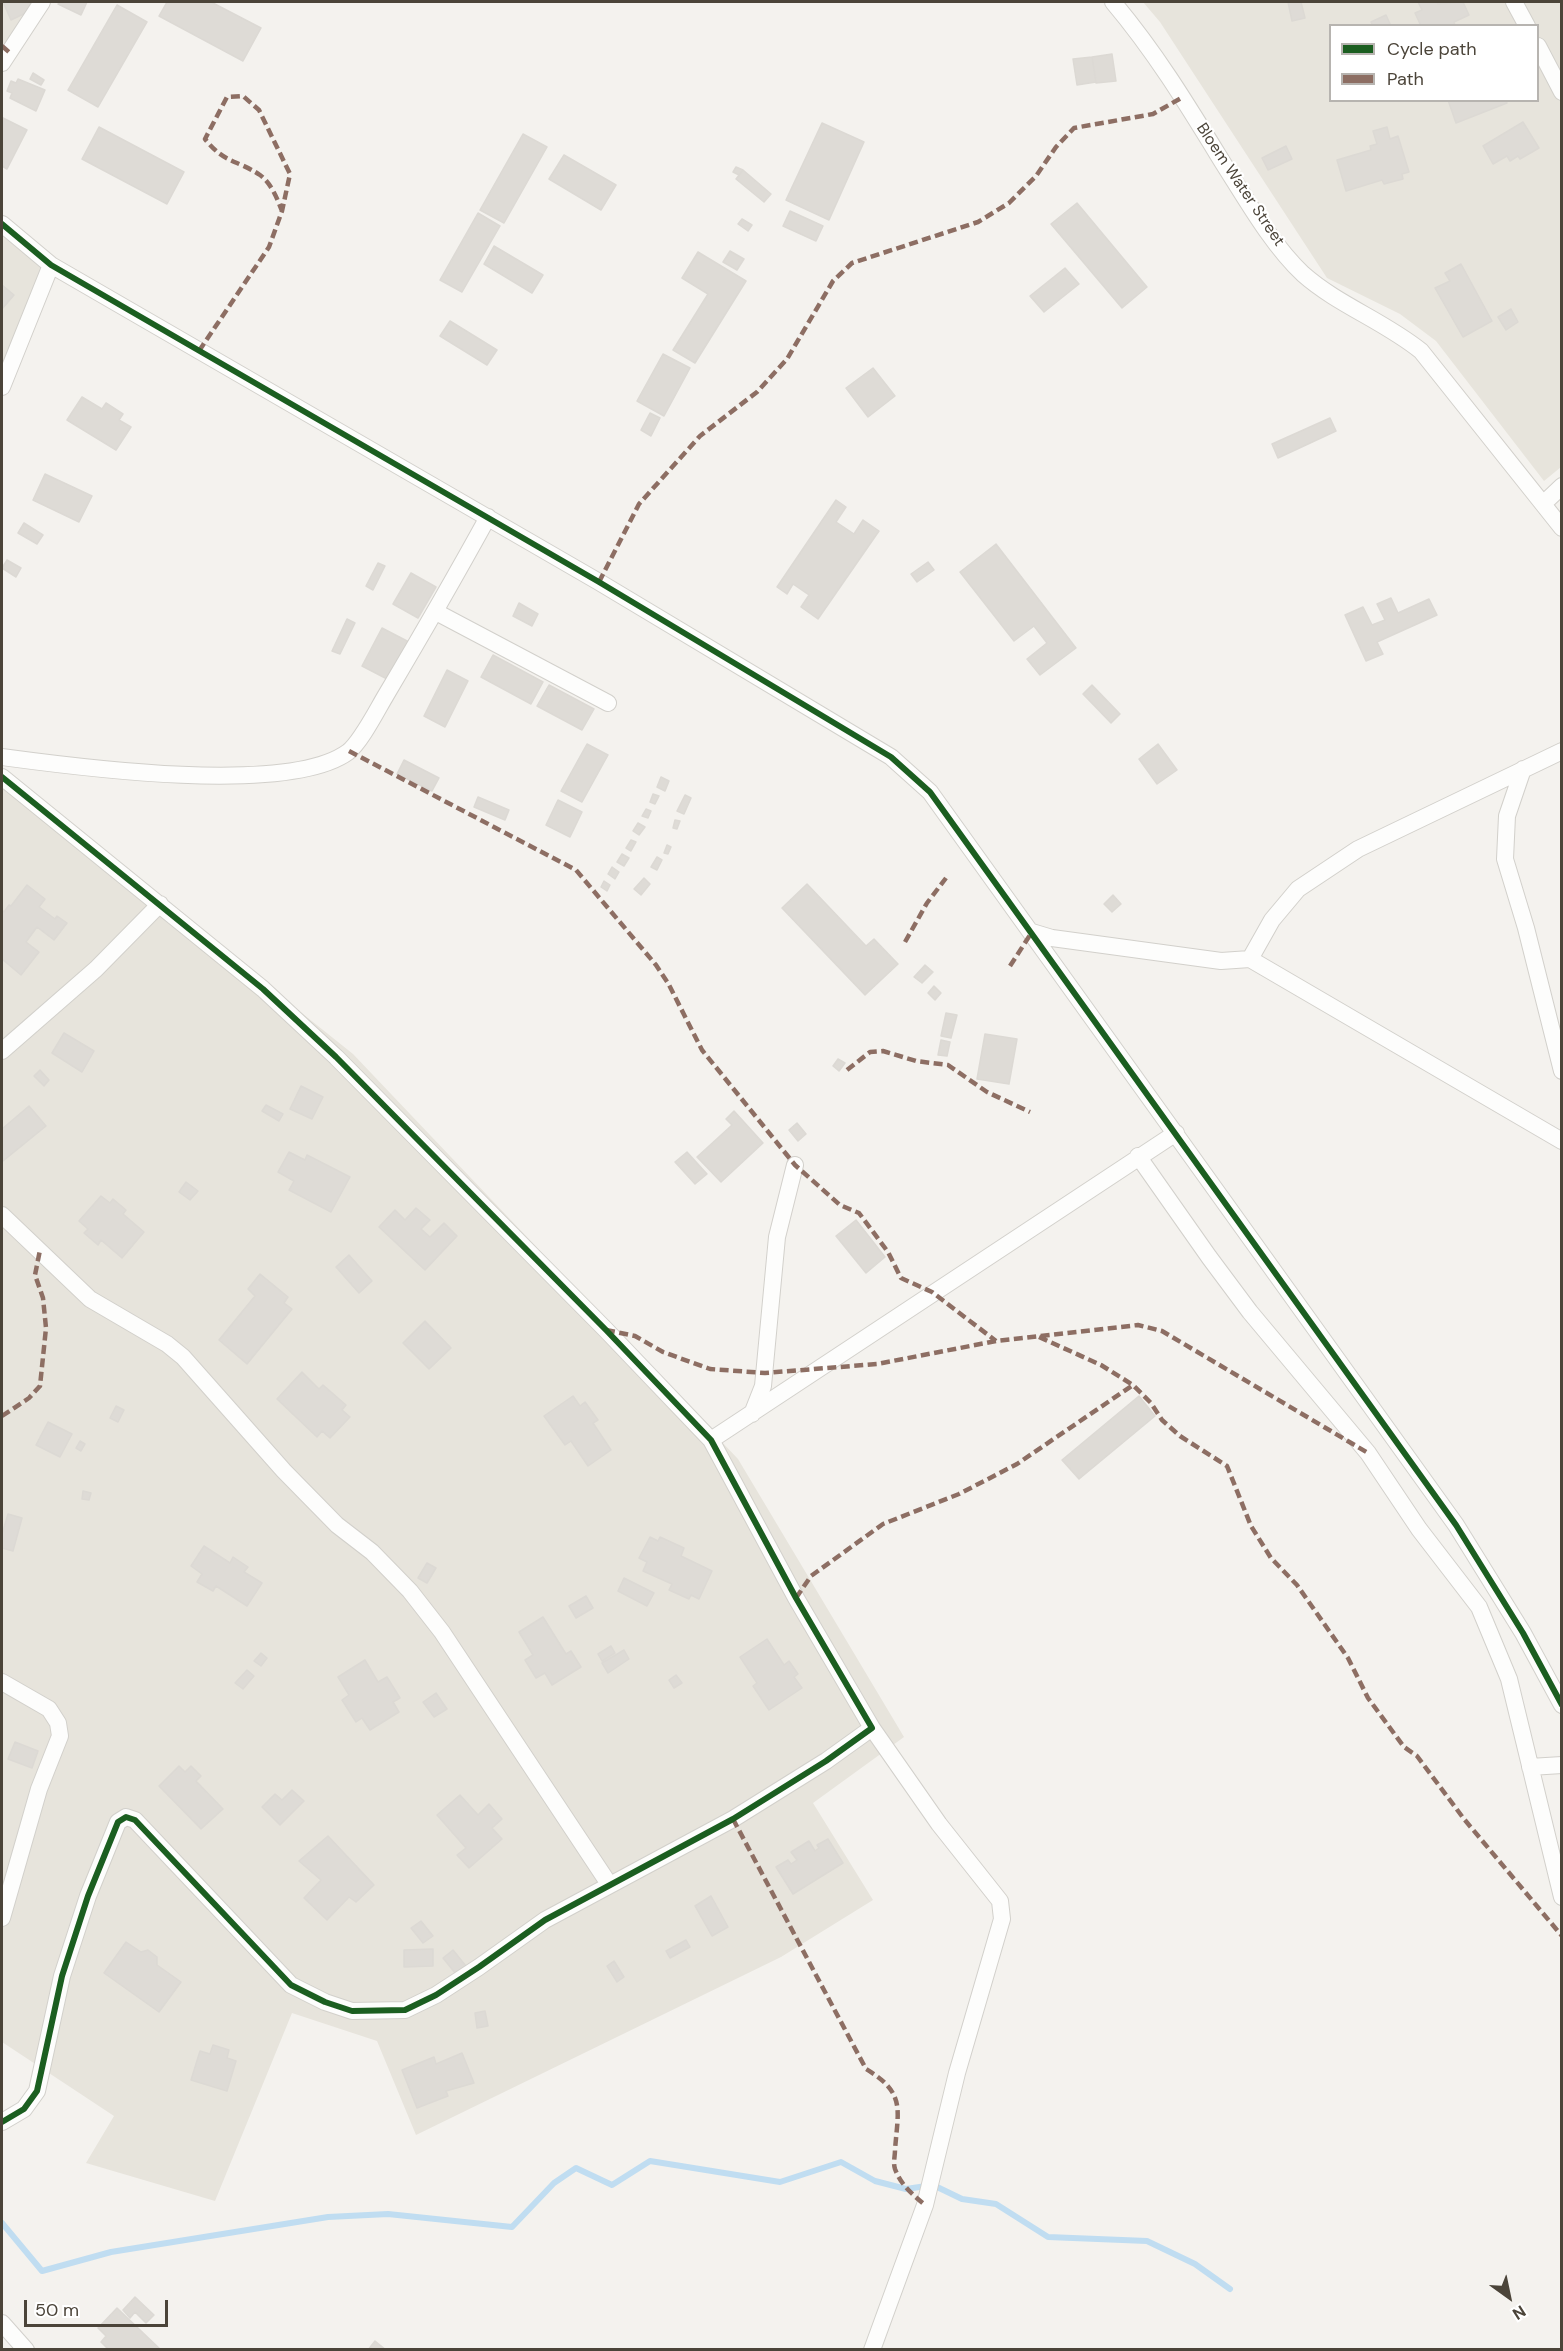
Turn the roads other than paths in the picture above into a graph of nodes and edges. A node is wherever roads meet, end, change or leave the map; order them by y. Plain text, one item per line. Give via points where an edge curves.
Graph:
1 (42, 2) edge
2 (1113, 2) edge
3 (1514, 2) edge
4 (1526, 24) edge
5 (1539, 48) edge
6 (2, 63) edge
7 (1562, 92) edge
8 (2, 224) edge
9 (51, 265) junction
10 (2, 387) edge
11 (1562, 486) edge
12 (1543, 504) junction
13 (488, 517) junction
14 (1562, 528) edge
15 (436, 612) junction
16 (608, 703) dead end
17 (1562, 751) edge
18 (2, 757) edge
19 (1523, 769) junction
20 (2, 777) edge
21 (160, 904) junction
22 (1032, 932) junction
23 (1250, 959) junction
24 (2, 1051) edge
25 (1562, 1071) edge
26 (1176, 1133) junction
27 (1562, 1141) edge
28 (1138, 1156) junction
29 (795, 1165) dead end
30 (2, 1215) edge
31 (751, 1415) junction
32 (711, 1440) junction
33 (2, 1682) edge
34 (1562, 1705) edge
35 (872, 1728) junction
36 (1562, 1765) edge
37 (1530, 1767) junction
38 (609, 1884) junction
39 (1562, 1897) edge
40 (2, 1918) edge
41 (2, 2122) edge
42 (2, 2324) edge
43 (26, 2349) edge
44 (872, 2349) edge

1 - 6 street
2 - 12 street, Bloem Water Street via 1158,58 1250,206 1302,273 1327,293 1402,335 1421,351
3 - 4 street
5 - 7 street
8 - 9 street
9 - 10 street
9 - 13 street
11 - 12 street
12 - 14 street, Bloem Water Street
13 - 15 street
13 - 22 street via 891,758 930,792
15 - 16 street
15 - 18 street via 349,751 297,771 264,775 155,773
17 - 19 street
19 - 23 street via 1358,849 1298,889 1272,920
19 - 25 street via 1507,816 1505,858
20 - 21 street
21 - 24 street via 96,969
21 - 32 street via 263,989 336,1057
22 - 23 street via 1052,939 1221,962
22 - 26 street
23 - 27 street
26 - 28 street
26 - 34 street via 1456,1526 1523,1633
28 - 31 street
28 - 37 street via 1250,1312 1368,1453 1479,1607 1509,1679
29 - 31 street via 777,1237 763,1386
30 - 38 street via 90,1299 183,1357 284,1471 410,1591 442,1632
31 - 32 street
32 - 35 street
33 - 40 street via 49,1709 58,1723 60,1736 39,1790
35 - 38 street via 733,1819
35 - 44 street via 939,1824 1000,1901 1002,1919 957,2073 925,2205
36 - 37 street
37 - 39 street
38 - 41 street via 545,1920 436,1995 405,2010 352,2011 291,1985 135,1820 122,1818 88,1896 68,1958 37,2091 24,2109
42 - 43 street

